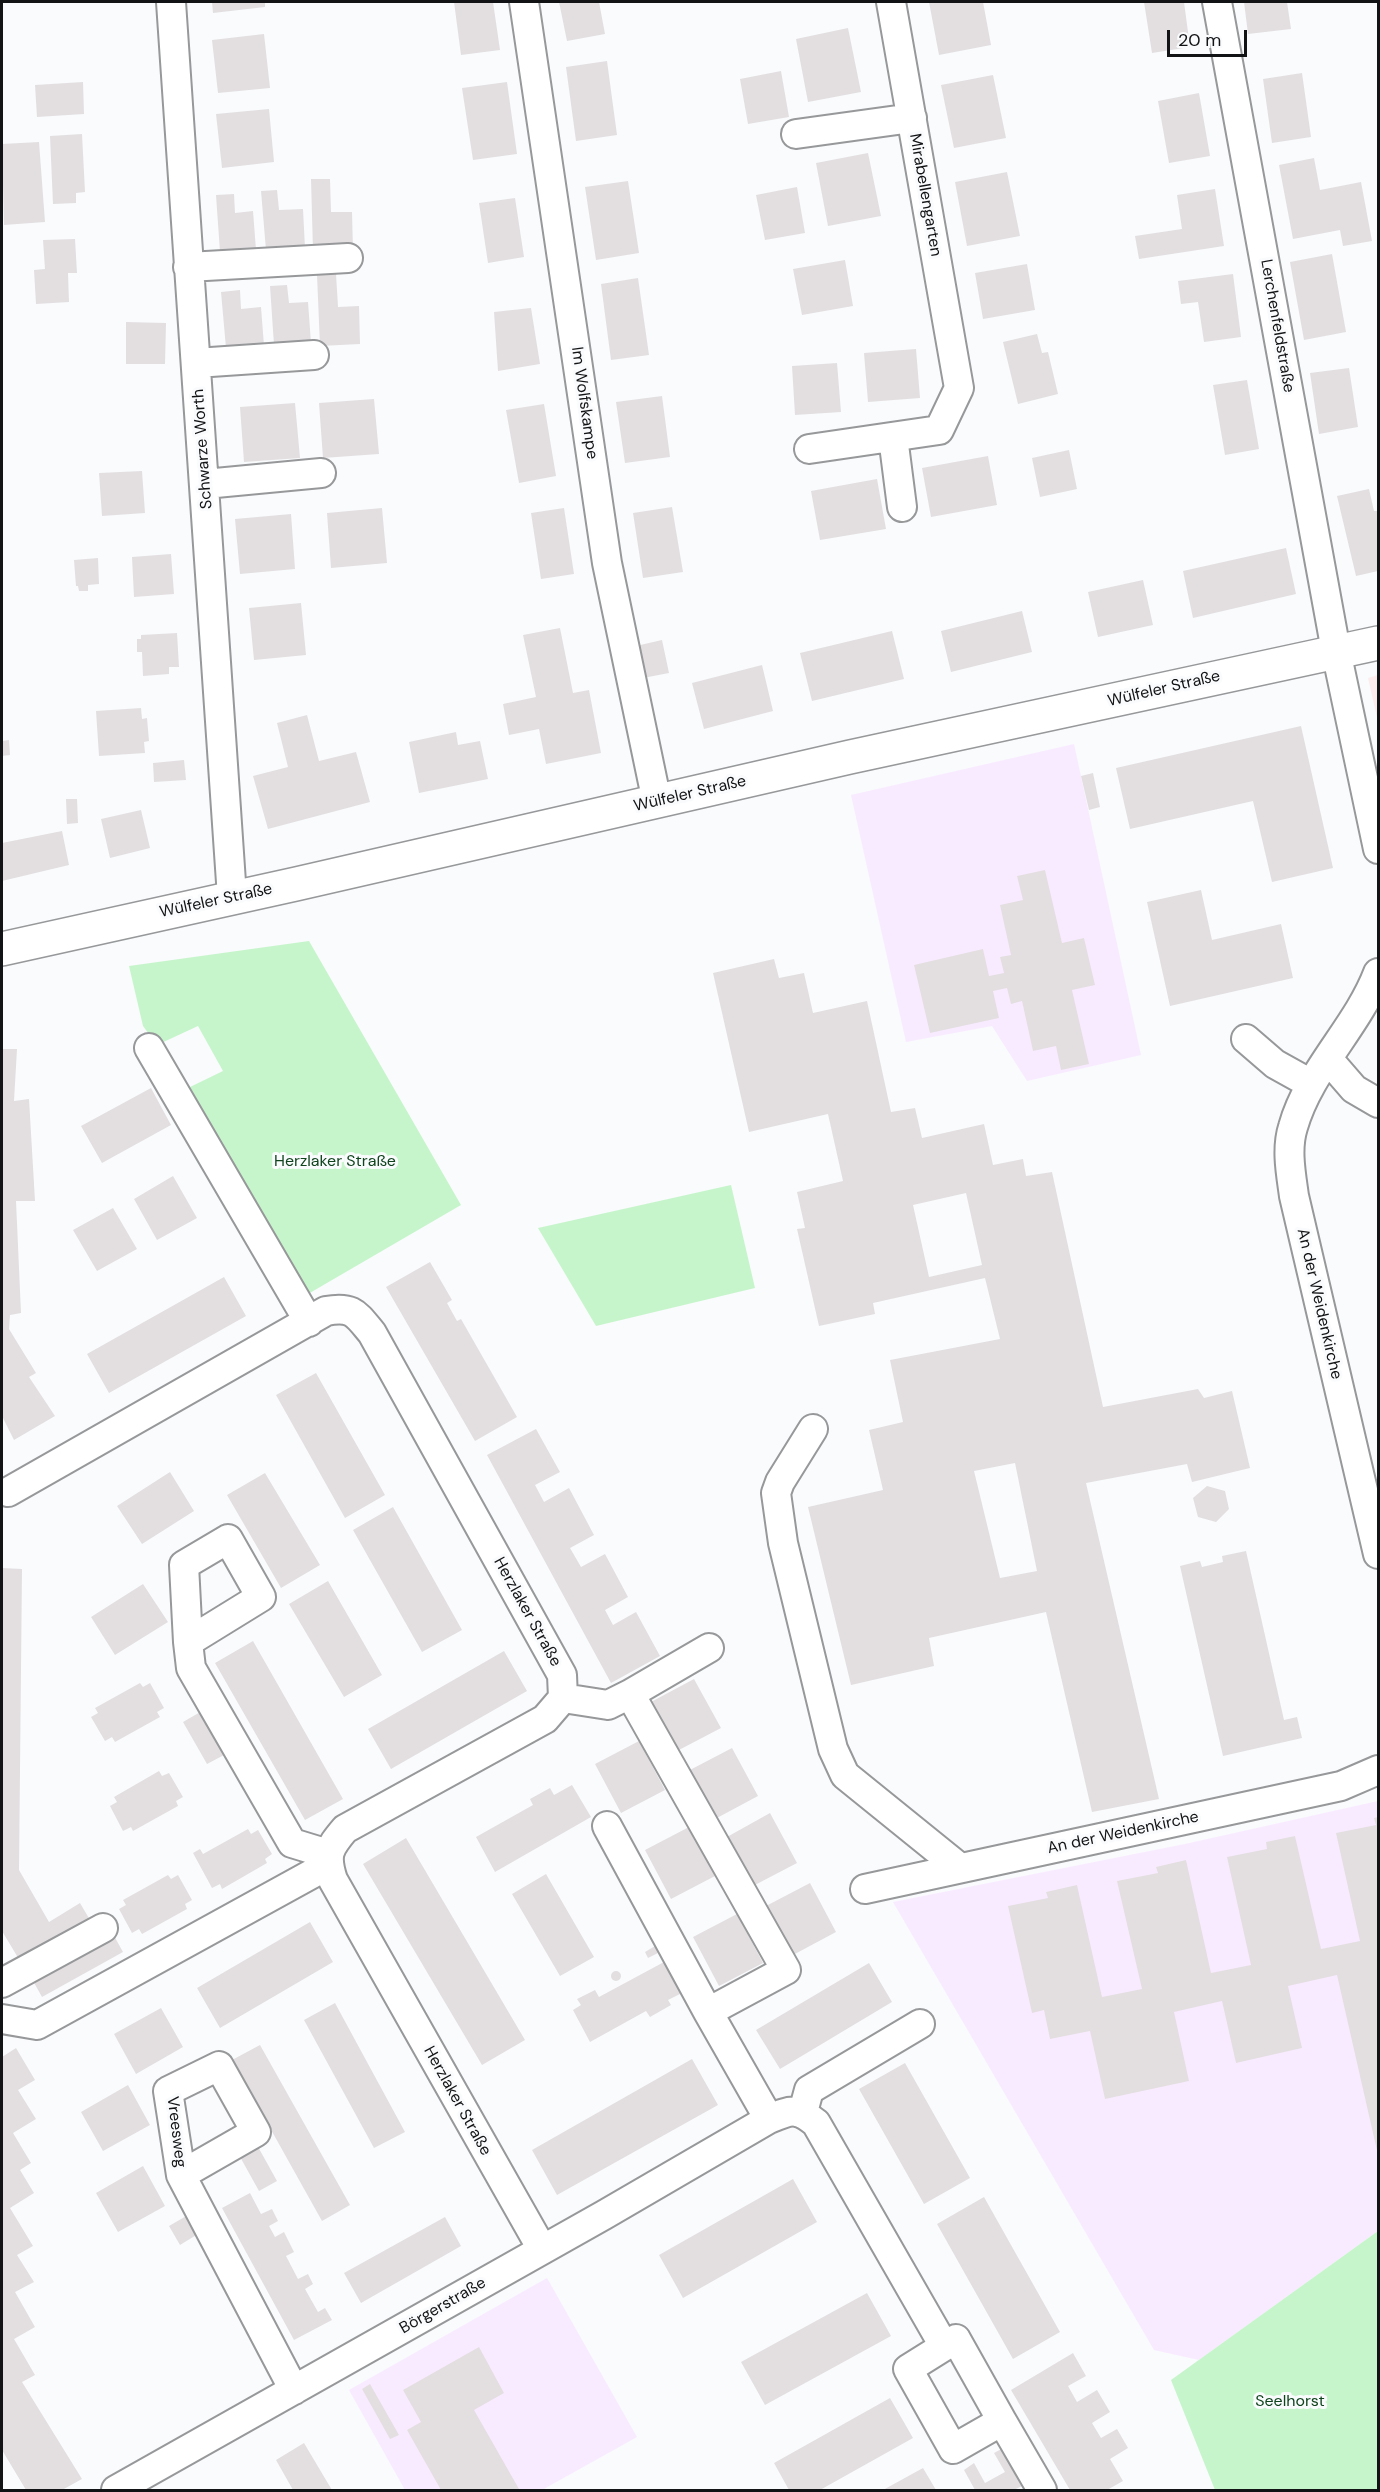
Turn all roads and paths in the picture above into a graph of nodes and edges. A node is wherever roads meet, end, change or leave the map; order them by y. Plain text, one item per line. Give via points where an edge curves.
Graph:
1 (171, 2) edge
2 (524, 2) edge
3 (891, 2) edge
4 (1217, 2) edge
5 (912, 118) junction
6 (796, 134) dead end
7 (348, 258) dead end
8 (188, 267) junction
9 (314, 354) dead end
10 (196, 363) junction
11 (893, 437) junction
12 (809, 449) dead end
13 (321, 473) dead end
14 (206, 484) junction
15 (902, 507) dead end
16 (1378, 643) edge
17 (1336, 651) junction
18 (657, 802) junction
19 (1378, 849) edge
20 (232, 897) junction
21 (2, 949) edge
22 (1378, 973) edge
23 (1246, 1039) dead end
24 (149, 1048) dead end
25 (1328, 1059) junction
26 (1311, 1084) junction
27 (1378, 1103) edge
28 (309, 1322) junction
29 (813, 1429) dead end
30 (4, 1489) edge
31 (1378, 1554) edge
32 (188, 1642) dead end
33 (709, 1648) dead end
34 (630, 1694) junction
35 (563, 1698) junction
36 (1378, 1770) edge
37 (607, 1826) dead end
38 (328, 1859) junction
39 (960, 1868) junction
40 (865, 1889) dead end
41 (103, 1928) dead end
42 (2, 1983) edge
43 (708, 2012) junction
44 (2, 2019) edge
45 (920, 2024) dead end
46 (802, 2112) junction
47 (769, 2119) junction
48 (181, 2175) dead end
49 (542, 2249) junction
50 (944, 2346) junction
51 (294, 2390) junction
52 (1002, 2421) junction
53 (116, 2490) edge
54 (1042, 2490) edge

1 - 8 street, Schwarze Worth
2 - 18 street, Im Wolfskampe via 607,563
3 - 5 street, Mirabellengarten
4 - 17 street, Lerchenfeldstraße
5 - 6 street
5 - 11 street, Mirabellengarten via 959,388 939,430
7 - 8 street
8 - 10 street, Schwarze Worth
9 - 10 street
10 - 14 street, Schwarze Worth
11 - 12 street
11 - 15 street
13 - 14 street
14 - 20 street, Schwarze Worth
16 - 17 main road, Wülfeler Straße
17 - 18 main road, Wülfeler Straße
17 - 19 street, Lerchenfeldstraße
18 - 20 main road, Wülfeler Straße
20 - 21 main road, Wülfeler Straße
22 - 25 street, An der Weidenkirche via 1370,994
23 - 26 street via 1275,1064
24 - 28 street
25 - 26 street, An der Weidenkirche
25 - 27 street via 1354,1089
26 - 31 street, An der Weidenkirche via 1292,1127 1294,1196
28 - 30 street, Herzlaker Straße
28 - 35 street, Herzlaker Straße via 326,1311 342,1308 357,1315 372,1333 562,1675
29 - 39 street via 776,1493 783,1543 833,1749 845,1775
32 - 38 street via 191,1668 292,1843
33 - 34 street
34 - 35 street via 608,1705
34 - 43 street via 786,1970
35 - 38 street via 545,1719 345,1829 332,1844
36 - 39 street, An der Weidenkirche via 1341,1786
37 - 43 street
38 - 44 street via 37,2025
38 - 49 street, Herzlaker Straße via 333,1880
39 - 40 street, An der Weidenkirche
41 - 42 street
43 - 47 street
45 - 46 street via 809,2090
46 - 47 street, Börgerstraße via 787,2111
46 - 50 street via 816,2123
47 - 49 street, Börgerstraße
48 - 51 street, Vreesweg
49 - 51 street, Börgerstraße
50 - 52 street via 956,2339
50 - 52 street via 908,2369 953,2450
51 - 53 street, Börgerstraße
52 - 54 street

